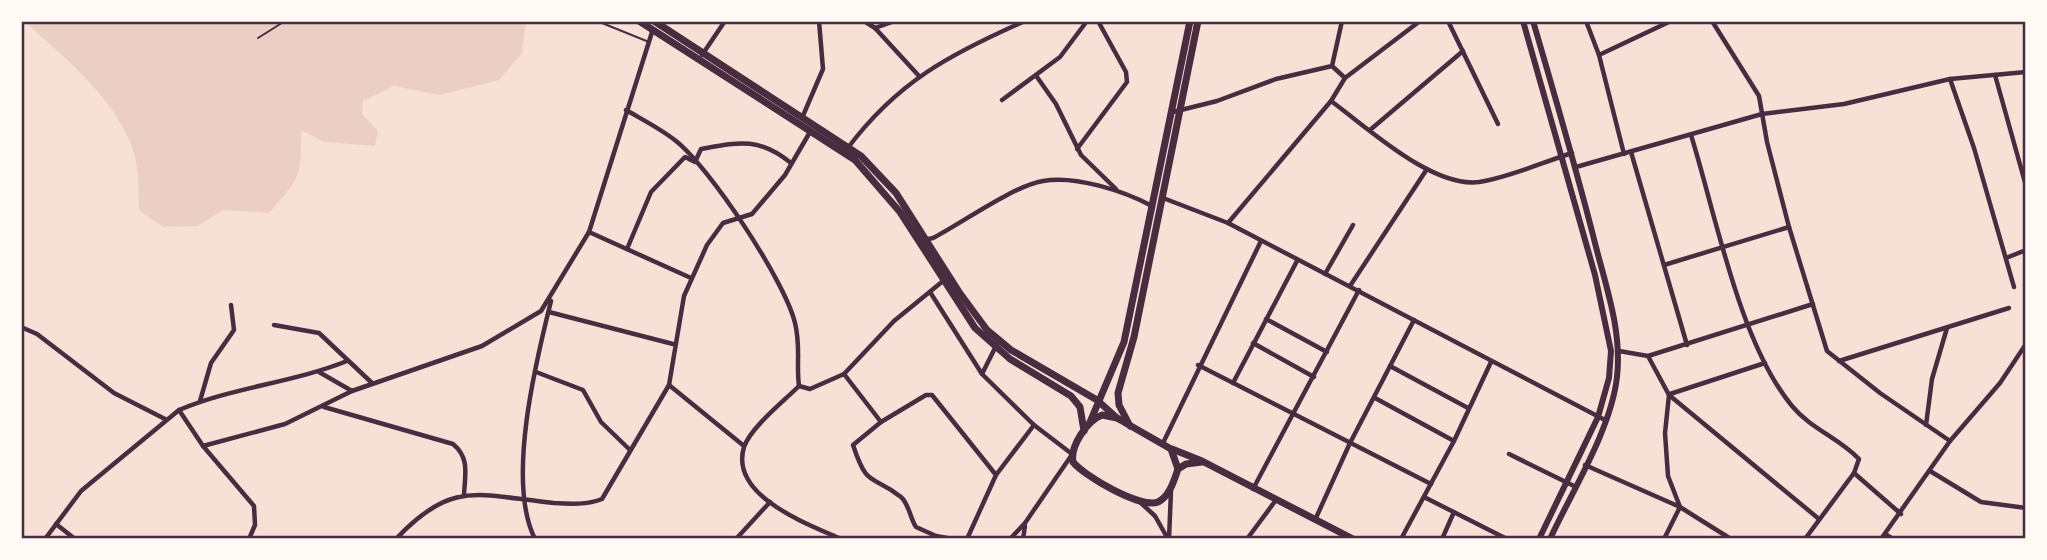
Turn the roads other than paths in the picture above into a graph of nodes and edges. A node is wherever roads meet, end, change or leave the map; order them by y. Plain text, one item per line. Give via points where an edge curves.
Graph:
1 (285, 21) edge
2 (597, 21) edge
3 (639, 21) edge
4 (654, 21) edge
5 (725, 21) edge
6 (819, 21) edge
7 (864, 21) edge
8 (895, 21) edge
9 (1025, 21) edge
10 (1087, 21) edge
11 (1098, 21) edge
12 (1190, 21) edge
13 (1198, 21) edge
14 (1342, 21) edge
15 (1420, 21) edge
16 (1448, 21) edge
17 (1523, 21) edge
18 (1533, 21) edge
19 (1586, 21) edge
20 (1671, 21) edge
21 (1712, 21) edge
22 (874, 28) junction
23 (652, 31) junction
24 (258, 38) dead end
25 (650, 42) junction
26 (1463, 51) junction
27 (1599, 55) junction
28 (701, 56) junction
29 (1332, 66) junction
30 (2026, 72) edge
31 (1995, 75) junction
32 (919, 76) junction
33 (1037, 77) junction
34 (1345, 78) junction
35 (1950, 79) junction
36 (1002, 100) dead end
37 (1331, 101) junction
38 (626, 110) junction
39 (1177, 112) junction
40 (1762, 114) junction
41 (802, 118) junction
42 (1498, 124) dead end
43 (1370, 130) junction
44 (811, 132) junction
45 (1691, 135) junction
46 (1077, 149) junction
47 (846, 150) junction
48 (1631, 152) junction
49 (1572, 153) junction
50 (1624, 154) junction
51 (1562, 156) junction
52 (695, 162) junction
53 (791, 163) junction
54 (1576, 167) junction
55 (1427, 169) junction
56 (2026, 186) edge
57 (1117, 189) junction
58 (1163, 198) junction
59 (1153, 206) junction
60 (739, 219) junction
61 (1228, 223) junction
62 (1353, 225) dead end
63 (1789, 227) junction
64 (589, 232) junction
65 (916, 237) junction
66 (926, 240) junction
67 (1261, 241) junction
68 (627, 249) junction
69 (1724, 249) junction
70 (2026, 250) edge
71 (2006, 258) junction
72 (1297, 261) junction
73 (1145, 264) junction
74 (1664, 265) junction
75 (1325, 274) junction
76 (691, 278) junction
77 (943, 281) junction
78 (1350, 286) junction
79 (2014, 287) dead end
80 (1359, 290) junction
81 (930, 292) junction
82 (552, 296) junction
83 (1813, 304) junction
84 (231, 305) dead end
85 (2009, 308) dead end
86 (548, 312) junction
87 (1265, 319) junction
88 (1414, 320) junction
89 (274, 325) dead end
90 (1747, 325) junction
91 (21, 327) edge
92 (1947, 327) junction
93 (998, 340) junction
94 (1253, 343) junction
95 (673, 344) junction
96 (2026, 344) edge
97 (1687, 345) junction
98 (995, 348) junction
99 (1619, 351) junction
100 (1326, 352) junction
101 (1648, 356) junction
102 (347, 361) junction
103 (1838, 361) junction
104 (1491, 362) junction
105 (1765, 363) junction
106 (1198, 365) junction
107 (1390, 366) junction
108 (318, 372) junction
109 (536, 372) junction
110 (844, 374) junction
111 (982, 374) junction
112 (1314, 377) junction
113 (372, 383) junction
114 (1233, 383) junction
115 (669, 385) junction
116 (799, 386) junction
117 (352, 391) junction
118 (1670, 395) junction
119 (1375, 398) junction
120 (1097, 400) junction
121 (200, 401) junction
122 (324, 407) junction
123 (1468, 408) junction
124 (179, 410) junction
125 (1293, 415) junction
126 (1117, 418) junction
127 (1602, 418) junction
128 (165, 419) junction
129 (881, 422) junction
130 (1090, 422) junction
131 (1034, 425) junction
132 (1926, 425) junction
133 (1130, 426) junction
134 (1084, 431) junction
135 (1454, 441) junction
136 (1950, 441) junction
137 (1163, 443) junction
138 (1350, 443) junction
139 (203, 446) junction
140 (744, 446) junction
141 (629, 449) junction
142 (1171, 449) junction
143 (1072, 454) junction
144 (1509, 454) dead end
145 (1202, 461) junction
146 (1585, 464) junction
147 (1178, 469) junction
148 (1930, 471) junction
149 (1854, 473) junction
150 (996, 475) junction
151 (1431, 484) junction
152 (1571, 485) junction
153 (1171, 488) junction
154 (1253, 488) junction
155 (464, 495) junction
156 (1424, 497) junction
157 (523, 500) junction
158 (1276, 500) junction
159 (770, 502) junction
160 (1140, 502) junction
161 (1680, 508) junction
162 (2026, 508) edge
163 (1454, 512) junction
164 (1900, 514) junction
165 (1819, 519) junction
166 (1314, 520) junction
167 (1025, 523) junction
168 (56, 524) junction
169 (1340, 536) edge
170 (1883, 536) edge
171 (534, 538) edge
172 (1501, 538) edge
173 (46, 539) edge
174 (75, 539) edge
175 (249, 539) edge
176 (396, 539) edge
177 (736, 539) edge
178 (841, 539) edge
179 (953, 539) edge
180 (967, 539) edge
181 (1010, 539) edge
182 (1023, 539) edge
183 (1168, 539) edge
184 (1247, 539) edge
185 (1353, 539) edge
186 (1401, 539) edge
187 (1442, 539) edge
188 (1507, 539) edge
189 (1539, 539) edge
190 (1550, 539) edge
191 (1664, 539) edge
192 (1731, 539) edge
193 (1805, 539) edge
194 (1893, 539) edge

1 - 24 lane
2 - 25 lane
3 - 23 highway
4 - 23 street
4 - 28 highway
5 - 28 street
6 - 41 street via 823,69
7 - 22 street
8 - 22 street
9 - 32 street
10 - 33 street via 1060,57
11 - 46 street via 1127,82
12 - 39 highway
13 - 39 highway
14 - 29 street
15 - 34 street
16 - 26 street
17 - 51 main road
18 - 49 main road
19 - 27 street
20 - 27 street
21 - 40 street via 1759,96
22 - 32 street
23 - 25 street
23 - 28 highway
25 - 38 street
26 - 42 street
26 - 43 street
27 - 50 street
28 - 41 highway
28 - 44 highway
29 - 34 street
29 - 39 street
30 - 31 street
31 - 35 street
31 - 56 street
32 - 47 street via 877,110
33 - 36 street
33 - 46 street
34 - 37 street
35 - 40 street via 1844,104
35 - 71 street
37 - 43 street
37 - 61 street
38 - 52 street via 677,141
38 - 64 street
39 - 58 highway
39 - 59 highway
40 - 45 street
40 - 63 street
41 - 47 highway
43 - 55 street
44 - 47 highway
44 - 53 street
45 - 48 street
45 - 69 street
46 - 57 street
47 - 65 highway via 883,188
47 - 66 highway via 882,175
48 - 50 street
48 - 74 street
49 - 51 street
49 - 54 main road
50 - 54 street
51 - 55 street via 1479,181 1447,179
51 - 127 main road via 1610,339
52 - 53 street via 701,149 743,142 774,149
52 - 60 street
52 - 68 street via 685,157 656,186
53 - 60 street via 752,214
54 - 99 main road
55 - 78 street
57 - 59 street
57 - 66 street via 1044,181
58 - 61 street
58 - 73 highway
59 - 73 highway
60 - 76 street via 717,229
60 - 116 street via 795,321
61 - 67 street
62 - 75 street
63 - 69 street
63 - 83 street
64 - 68 street
64 - 82 street
65 - 66 street
65 - 77 highway
66 - 93 highway via 969,307
67 - 72 street
67 - 106 street
68 - 76 street
69 - 74 street
69 - 90 street
70 - 71 street
71 - 79 street
72 - 75 street
72 - 87 street
73 - 120 highway via 1124,342
73 - 133 highway via 1133,344 1118,393
74 - 97 street
75 - 78 street
76 - 95 street
77 - 81 street
77 - 98 highway via 975,328
78 - 80 street
80 - 88 street
80 - 100 street
81 - 110 street via 894,321
81 - 111 street
82 - 86 street
82 - 113 street via 533,317 482,346
83 - 90 street
83 - 103 street via 1827,351
84 - 121 street via 234,330 211,363
85 - 92 street
86 - 95 street
86 - 109 street
87 - 94 street
87 - 100 street
88 - 104 street
88 - 107 street
89 - 102 street via 319,333
90 - 97 street
90 - 105 street
91 - 128 street via 37,334 114,393
92 - 103 street
92 - 132 street via 1932,379
93 - 98 street
93 - 120 highway
94 - 112 street
94 - 114 street
95 - 115 street
96 - 136 street via 2000,383
97 - 101 street
98 - 111 street
98 - 134 highway via 1072,396 1080,407
99 - 101 street
99 - 127 main road via 1617,379
100 - 112 street
101 - 118 street
102 - 108 street
102 - 113 street
103 - 132 street
104 - 123 street
104 - 127 street
105 - 118 street
105 - 149 street via 1792,406 1814,428 1859,459
106 - 114 street
106 - 137 street
107 - 119 street
107 - 123 street
108 - 117 street
108 - 121 street
109 - 141 street via 583,390 601,422
109 - 157 street via 524,452
110 - 116 street via 810,389
110 - 129 street
111 - 131 street
112 - 125 street
113 - 117 street
114 - 125 street
115 - 140 street
115 - 141 street
116 - 140 street
117 - 122 street
118 - 161 street via 1665,433 1668,476
118 - 165 street
119 - 135 street
119 - 138 street
120 - 126 highway
120 - 130 highway
121 - 124 street
122 - 139 street via 285,424
122 - 155 street via 453,444 466,463
123 - 135 street
124 - 128 street
124 - 139 street
125 - 138 street
125 - 154 street
126 - 130 highway via 1102,415
126 - 133 highway
127 - 146 main road
127 - 152 main road
128 - 168 street via 80,491
129 - 150 street via 932,395
129 - 179 street via 853,445 862,470 871,481 903,498 916,527
130 - 134 highway
131 - 143 street
131 - 150 street
132 - 136 street
133 - 137 highway
134 - 143 highway
135 - 151 street
136 - 148 street
137 - 142 highway
138 - 151 street
138 - 166 street
139 - 175 street via 254,506 255,525
140 - 159 street via 744,473
141 - 157 street via 602,499 565,504
142 - 145 highway
142 - 147 highway
143 - 160 highway via 1077,467 1088,475
143 - 167 street
144 - 152 street
145 - 147 highway
145 - 154 highway
146 - 152 main road
146 - 161 street
147 - 153 highway
148 - 162 street via 1981,502
148 - 164 street
149 - 164 street
149 - 165 street
150 - 180 street
151 - 156 street
152 - 189 main road
152 - 190 main road
153 - 160 highway via 1158,501
153 - 183 street
154 - 158 highway
155 - 157 street
155 - 176 street via 442,500
156 - 163 street
156 - 186 street
157 - 171 street
158 - 166 highway
158 - 184 street
159 - 177 street
159 - 178 street via 804,525
160 - 183 street via 1155,516
161 - 191 street
161 - 192 street
163 - 172 street
163 - 187 street
164 - 170 street
165 - 193 street
166 - 169 highway
167 - 181 street
167 - 182 street
168 - 173 street
168 - 174 street
169 - 185 highway
170 - 194 street
172 - 188 street

